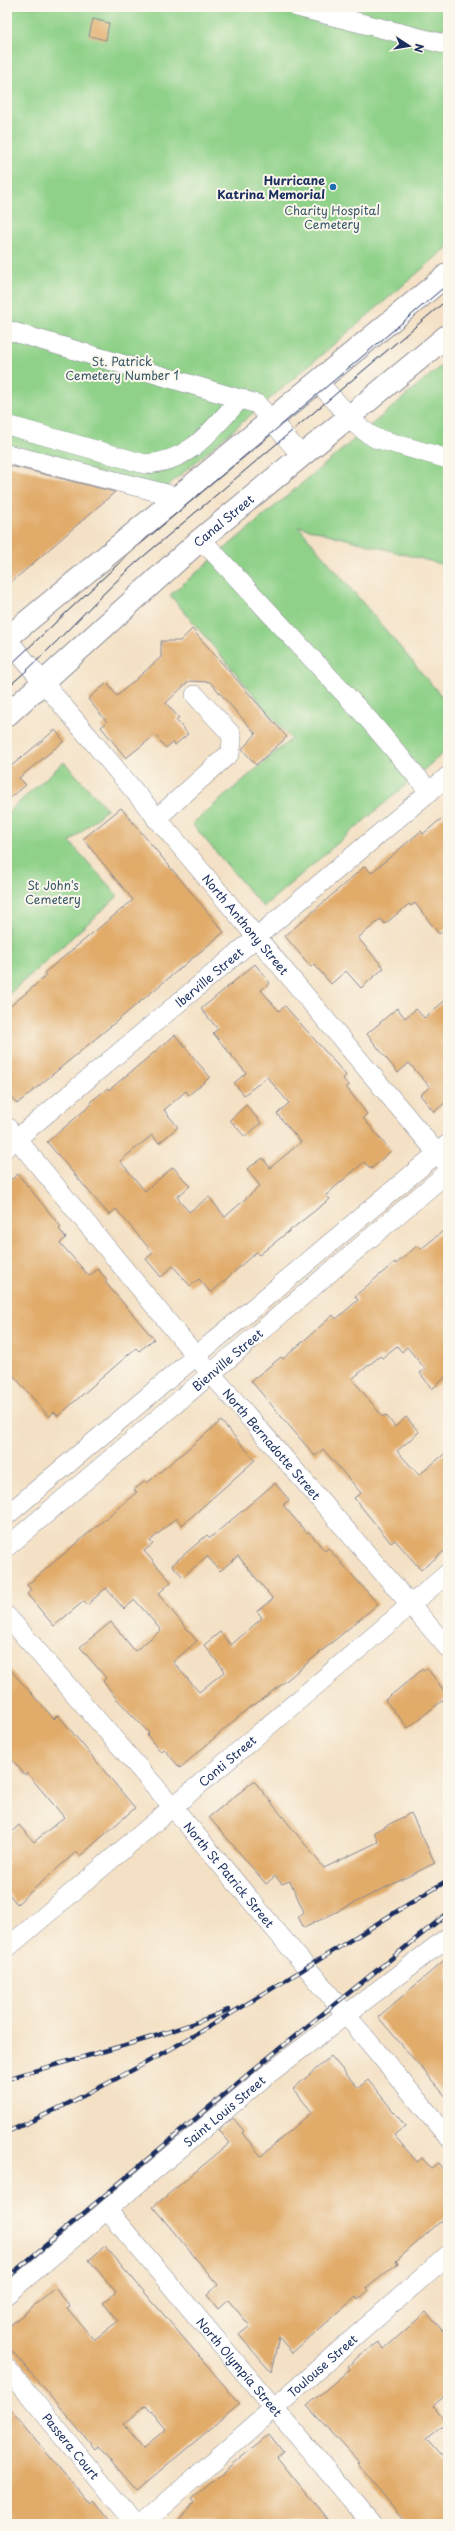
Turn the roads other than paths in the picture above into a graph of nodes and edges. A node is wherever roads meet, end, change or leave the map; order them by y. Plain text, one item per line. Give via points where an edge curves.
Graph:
1 (297, 7) edge
2 (448, 45) edge
3 (448, 275) edge
4 (7, 330) edge
5 (448, 335) edge
6 (318, 382) junction
7 (241, 398) junction
8 (348, 417) junction
9 (272, 420) junction
10 (7, 425) edge
11 (7, 454) edge
12 (301, 455) junction
13 (448, 459) edge
14 (179, 498) junction
15 (201, 539) junction
16 (7, 639) edge
17 (44, 684) junction
18 (195, 695) dead end
19 (7, 716) edge
20 (448, 776) edge
21 (430, 792) junction
22 (156, 819) junction
23 (255, 938) junction
24 (10, 1138) edge
25 (444, 1154) edge
26 (448, 1172) edge
27 (196, 1356) junction
28 (212, 1374) junction
29 (7, 1515) edge
30 (7, 1548) edge
31 (448, 1573) edge
32 (411, 1604) junction
33 (7, 1616) edge
34 (448, 1648) edge
35 (172, 1806) junction
36 (448, 1936) edge
37 (7, 1948) edge
38 (348, 2015) junction
39 (448, 2137) edge
40 (108, 2211) junction
41 (448, 2255) edge
42 (7, 2294) edge
43 (7, 2368) edge
44 (274, 2410) junction
45 (135, 2524) edge
46 (142, 2524) edge
47 (372, 2524) edge

1 - 2 street
3 - 6 main road
4 - 7 street
5 - 8 main road, Canal Street
6 - 8 street
6 - 9 main road
7 - 9 street via 257,404
7 - 10 street via 189,452 158,463 138,462
8 - 12 main road, Canal Street
8 - 13 street via 375,438
9 - 12 street
9 - 14 main road
11 - 14 street
12 - 15 main road, Canal Street
14 - 16 main road
15 - 17 main road, Canal Street
15 - 21 street via 369,720
16 - 17 street, North Anthony Street
17 - 19 main road, Canal Street
17 - 22 street, North Anthony Street
18 - 22 street via 231,734 230,754
20 - 21 street, Iberville Street
21 - 23 street, Iberville Street
22 - 23 street, North Anthony Street
23 - 24 street, Iberville Street
23 - 25 street, North Anthony Street
24 - 27 street, North Bernadotte Street
25 - 27 street, Bienville Street
26 - 28 street, Bienville Street
27 - 28 street, North Bernadotte Street
27 - 29 street, Bienville Street
28 - 30 street, Bienville Street
28 - 32 street, North Bernadotte Street
31 - 32 street, Conti Street
32 - 34 street, North Bernadotte Street
32 - 35 street, Conti Street via 341,1666
33 - 35 street, North St Patrick Street
35 - 37 street, Conti Street
35 - 38 street, North St Patrick Street
36 - 38 street, Saint Louis Street
38 - 39 street, North St Patrick Street
38 - 40 street, Saint Louis Street via 267,2076
40 - 42 street, Saint Louis Street
40 - 44 street, North Olympia Street
41 - 44 street, Toulouse Street
43 - 45 street, Passera Court
44 - 46 street, Toulouse Street
44 - 47 street, North Olympia Street

